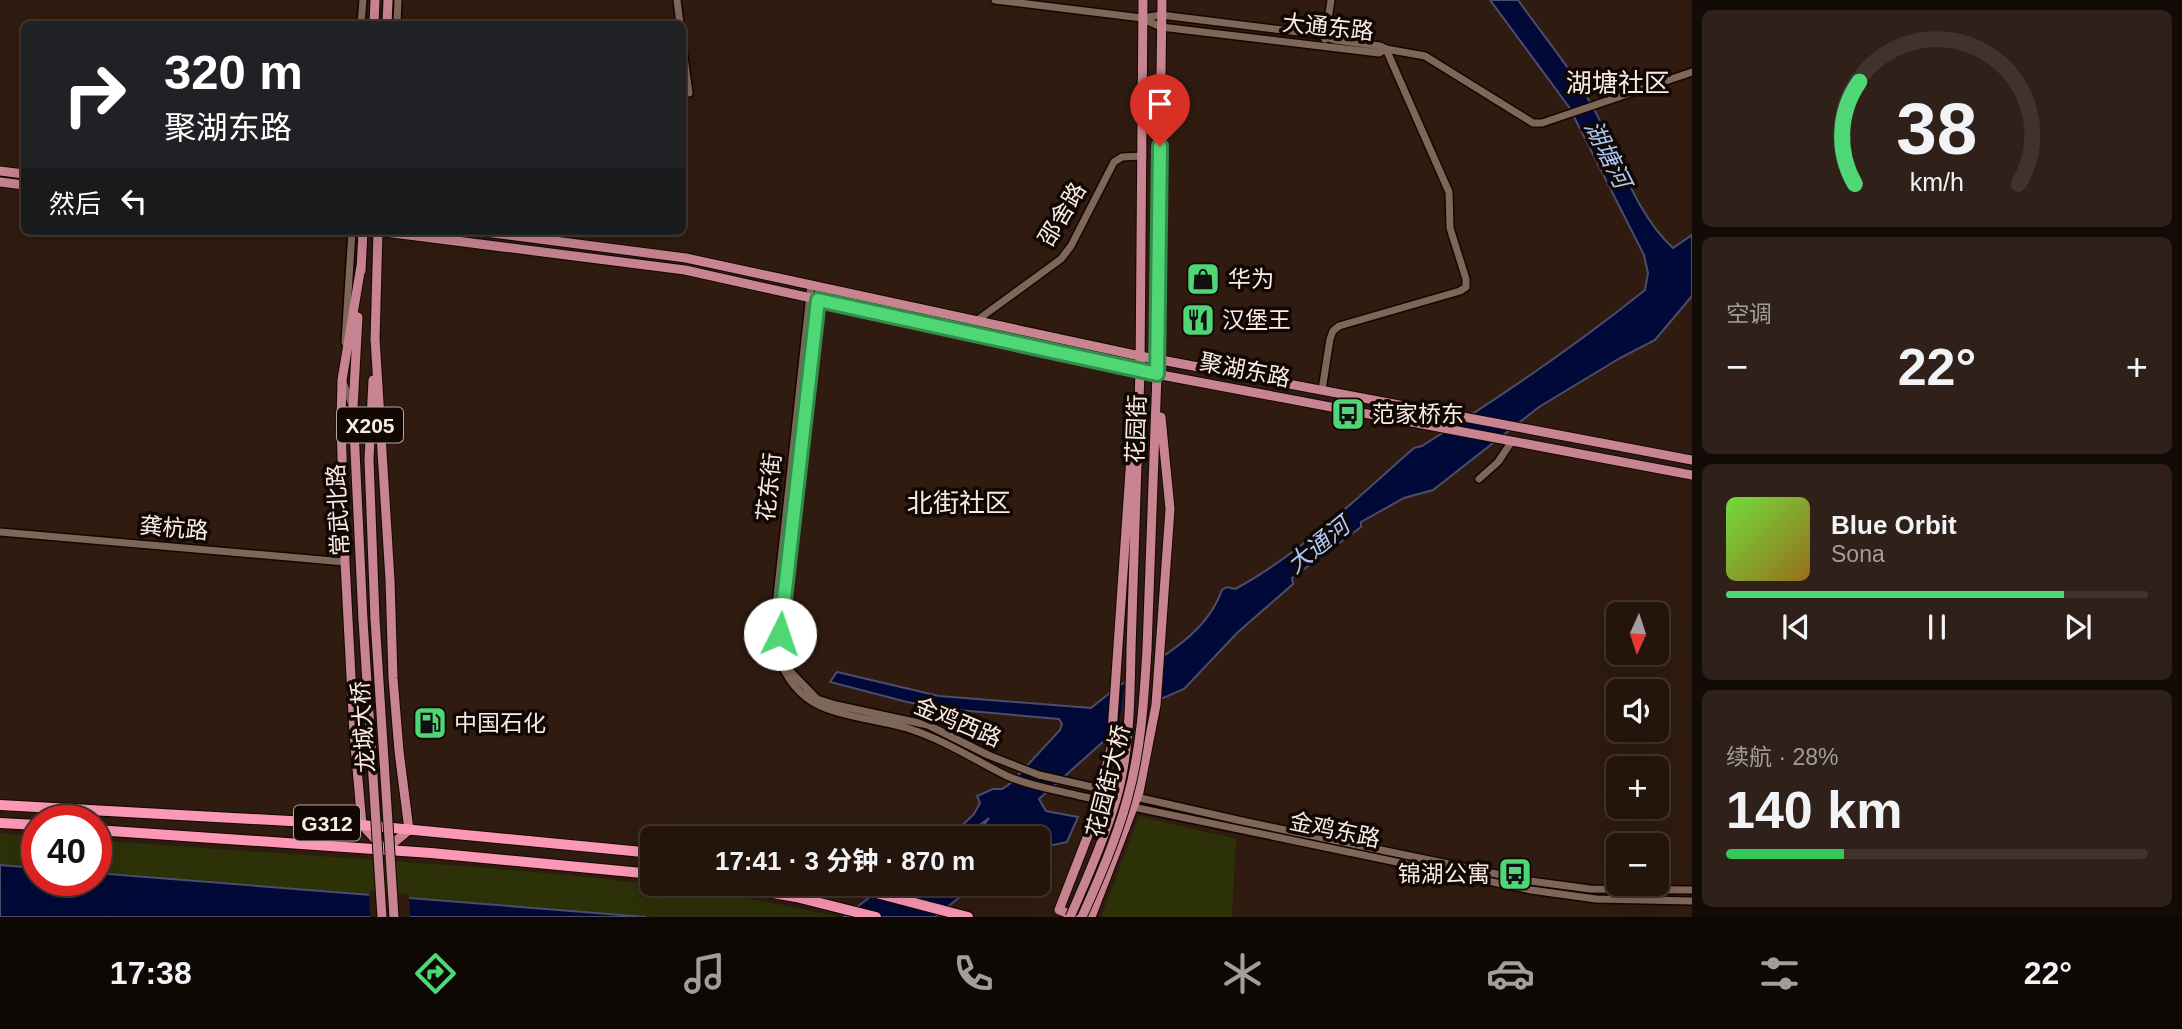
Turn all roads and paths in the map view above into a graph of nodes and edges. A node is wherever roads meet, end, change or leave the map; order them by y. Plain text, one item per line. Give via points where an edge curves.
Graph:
1 (363, 0) edge
2 (375, 0) edge
3 (388, 0) edge
4 (398, 0) edge
5 (677, 0) edge
6 (995, 0) edge
7 (1143, 0) edge
8 (1162, 0) edge
9 (1331, 0) edge
10 (1161, 15) junction
11 (1142, 18) junction
12 (361, 21) edge
13 (374, 21) edge
14 (387, 21) edge
15 (397, 21) edge
16 (680, 21) edge
17 (1161, 27) junction
18 (1325, 37) junction
19 (1324, 47) junction
20 (1386, 49) junction
21 (686, 72) edge
22 (1692, 72) edge
23 (689, 93) dead end
24 (1143, 156) junction
25 (0, 171) edge
26 (21, 174) edge
27 (0, 182) edge
28 (21, 185) edge
29 (352, 235) edge
30 (363, 235) edge
31 (378, 235) edge
32 (409, 235) edge
33 (508, 235) edge
34 (361, 266) junction
35 (815, 286) junction
36 (814, 299) junction
37 (976, 321) junction
38 (375, 338) junction
39 (1140, 356) junction
40 (1157, 359) junction
41 (1140, 371) junction
42 (1157, 374) junction
43 (342, 380) junction
44 (1322, 390) junction
45 (353, 408) junction
46 (1508, 440) junction
47 (1692, 460) edge
48 (1692, 475) edge
49 (1479, 479) dead end
50 (0, 532) edge
51 (345, 562) junction
52 (375, 619) joint
53 (363, 620) joint
54 (1131, 649) joint
55 (1147, 649) joint
56 (799, 686) junction
57 (1063, 781) joint
58 (1055, 790) joint
59 (1101, 795) junction
60 (1135, 802) junction
61 (0, 805) edge
62 (0, 823) edge
63 (21, 824) edge
64 (362, 825) junction
65 (409, 830) junction
66 (112, 831) edge
67 (386, 850) junction
68 (640, 852) edge
69 (640, 873) edge
70 (1692, 890) edge
71 (790, 896) edge
72 (888, 896) edge
73 (1692, 901) edge
74 (382, 917) edge
75 (394, 917) edge
76 (876, 917) edge
77 (968, 917) edge
78 (1070, 917) edge
79 (1080, 917) edge
80 (1091, 917) edge

1 - 12 street
2 - 13 main road
3 - 14 main road
4 - 15 street
5 - 16 street
6 - 11 street, 大通东路
7 - 11 main road, 花园街
8 - 10 main road, 花园街
9 - 18 street
10 - 11 street, 大通东路
10 - 17 main road, 花园街
10 - 18 street, 大通东路
11 - 17 street, 大通东路
11 - 24 main road, 花园街
17 - 19 street, 大通东路
17 - 40 main road, 花园街
18 - 19 street
18 - 20 street, 大通东路
19 - 20 street, 大通东路 via 1379,53
20 - 22 street, 大通东路 via 1425,56 1532,123
20 - 44 street via 1449,192 1450,228 1465,286 1339,326 1330,339
21 - 23 street
24 - 37 street, 邵舍路 via 1122,157 1114,163 1061,258
24 - 39 main road, 花园街
25 - 26 main road
27 - 28 main road
29 - 43 street
30 - 34 main road, 常武北路 / X205
31 - 38 main road, 常武北路 / X205
32 - 36 main road, 聚湖东路 via 685,270
33 - 35 main road, 聚湖东路 via 686,258
34 - 43 main road
34 - 45 main road, 常武北路 / X205
35 - 36 street, 花东街
35 - 37 main road, 聚湖东路
36 - 41 main road, 聚湖东路
36 - 56 street, 花东街 via 774,617 780,664
37 - 39 main road, 聚湖东路
38 - 52 main road, 常武北路 / X205 via 369,459
38 - 65 main road via 394,691
39 - 40 main road, 聚湖东路
39 - 41 main road, 花园街
40 - 42 main road, 花园街
40 - 44 main road, 聚湖东路
41 - 42 main road, 聚湖东路
41 - 54 main road, 花园街
41 - 59 main road via 1127,495 1117,685
42 - 46 main road, 聚湖东路
42 - 55 main road, 花园街
42 - 60 main road via 1170,509 1156,705
43 - 45 street
43 - 51 main road
44 - 47 main road, 聚湖东路
45 - 53 main road, 常武北路 / X205
46 - 48 main road, 聚湖东路
46 - 49 street via 1498,462
50 - 51 street, 龚杭路
51 - 64 main road
52 - 75 main road, 龙城大桥, bridge
53 - 74 main road, 龙城大桥, bridge
54 - 78 main road, 花园街大桥, bridge via 1130,727 1117,798
55 - 79 main road, 花园街大桥, bridge via 1142,723 1127,800 1109,855
56 - 57 street, 金鸡西路 via 836,705 928,725 1014,767
56 - 58 street, 金鸡西路 via 807,699 820,706 929,736 1009,776
57 - 59 street, 金鸡东路
58 - 59 street, 金鸡东路
59 - 60 street, 金鸡东路
59 - 79 main road via 1059,910
60 - 70 street, 金鸡东路 via 1530,881 1590,889
60 - 73 street, 金鸡东路 via 1531,891 1596,899
60 - 80 main road
61 - 64 highway, G312
62 - 63 highway
64 - 65 highway, G312
64 - 67 main road
65 - 67 main road
65 - 68 highway, G312
66 - 67 highway, G312
67 - 69 highway, G312
71 - 76 highway
72 - 77 highway

